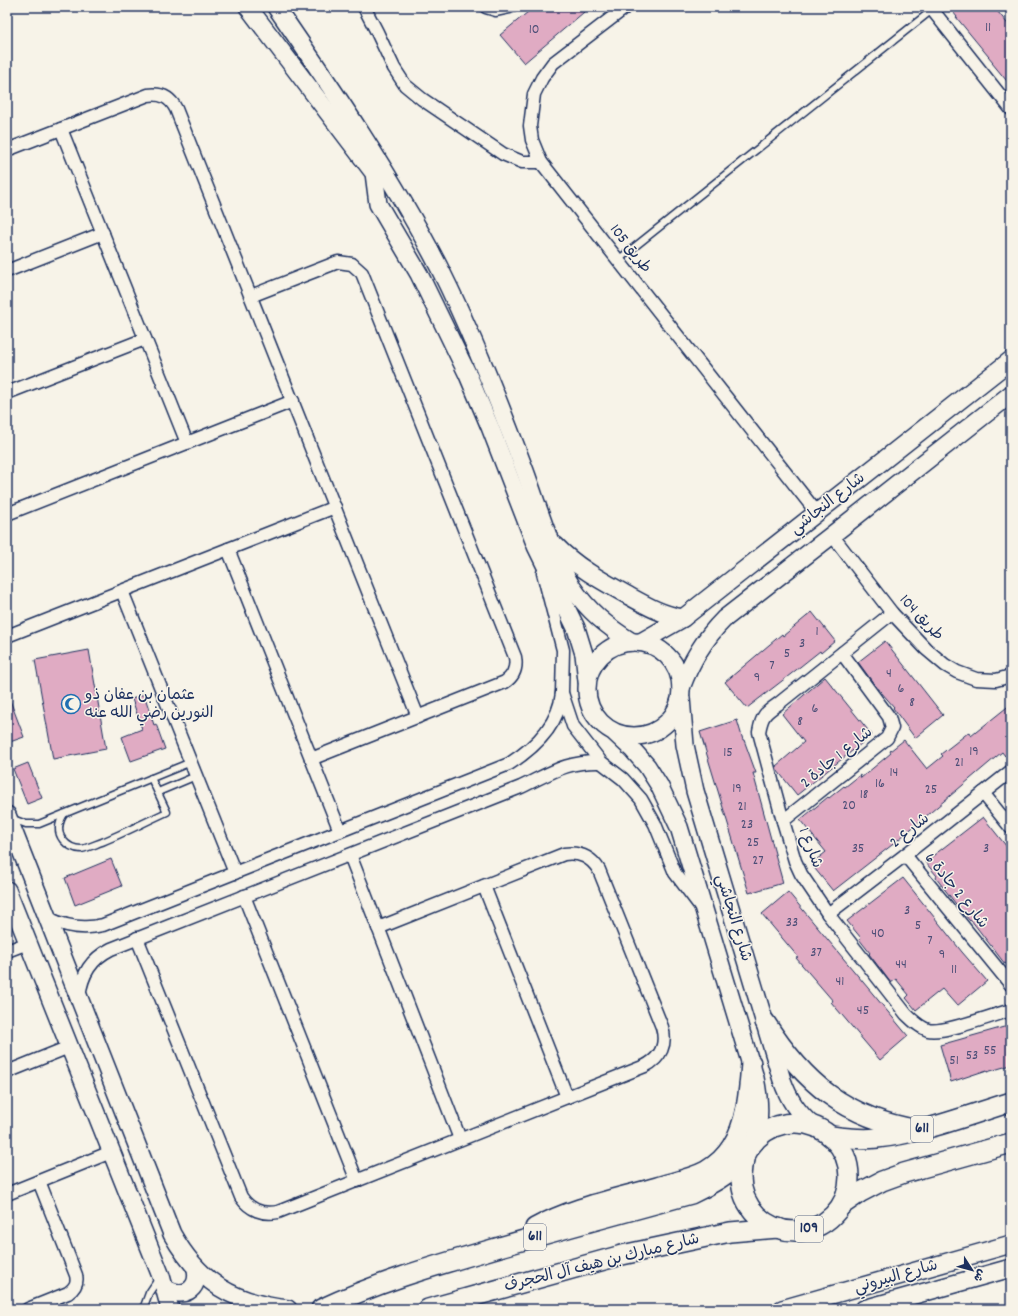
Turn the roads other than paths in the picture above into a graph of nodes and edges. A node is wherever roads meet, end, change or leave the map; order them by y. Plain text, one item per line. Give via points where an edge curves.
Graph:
1 (248, 7) edge
2 (276, 7) edge
3 (364, 7) edge
4 (486, 7) edge
5 (510, 7) edge
6 (626, 7) edge
7 (931, 8) edge
8 (1011, 109) edge
9 (61, 129) junction
10 (7, 150) edge
11 (541, 162) junction
12 (103, 233) junction
13 (618, 260) junction
14 (7, 271) edge
15 (251, 296) junction
16 (145, 339) junction
17 (1011, 360) edge
18 (7, 393) edge
19 (1011, 394) edge
20 (293, 401) junction
21 (956, 403) junction
22 (972, 425) junction
23 (926, 427) junction
24 (187, 443) junction
25 (942, 448) junction
26 (335, 507) junction
27 (817, 513) junction
28 (7, 514) edge
29 (832, 535) junction
30 (543, 543) junction
31 (228, 549) junction
32 (122, 591) junction
33 (892, 613) junction
34 (683, 618) junction
35 (7, 636) edge
36 (637, 642) junction
37 (842, 653) junction
38 (1011, 676) edge
39 (587, 681) junction
40 (562, 693) junction
41 (681, 693) junction
42 (418, 717) junction
43 (615, 733) junction
44 (311, 759) junction
45 (191, 762) junction
46 (601, 762) junction
47 (1011, 771) edge
48 (196, 776) junction
49 (151, 778) junction
50 (158, 792) junction
51 (983, 793) junction
52 (64, 814) junction
53 (7, 815) edge
54 (783, 821) junction
55 (1011, 828) edge
56 (340, 831) junction
57 (350, 855) junction
58 (906, 855) junction
59 (235, 873) junction
60 (484, 886) junction
61 (7, 890) edge
62 (244, 896) junction
63 (706, 913) junction
64 (828, 914) junction
65 (48, 918) junction
66 (378, 928) junction
67 (137, 938) junction
68 (28, 942) junction
69 (7, 951) edge
70 (1011, 985) edge
71 (79, 996) junction
72 (1011, 1010) edge
73 (765, 1022) junction
74 (69, 1046) junction
75 (751, 1063) junction
76 (7, 1072) edge
77 (567, 1097) junction
78 (1011, 1102) edge
79 (813, 1126) junction
80 (919, 1130) junction
81 (831, 1136) junction
82 (460, 1139) junction
83 (755, 1142) junction
84 (1011, 1143) edge
85 (111, 1152) junction
86 (745, 1160) junction
87 (39, 1181) junction
88 (356, 1181) junction
89 (7, 1194) edge
90 (842, 1204) junction
91 (778, 1228) junction
92 (509, 1244) junction
93 (1011, 1244) edge
94 (1011, 1268) edge
95 (196, 1269) junction
96 (163, 1282) junction
97 (28, 1309) edge
98 (143, 1309) edge
99 (170, 1309) edge
100 (288, 1309) edge
101 (318, 1309) edge
102 (428, 1309) edge
103 (782, 1309) edge
104 (864, 1309) edge

1 - 30 street via 374,173 378,204 419,274 468,375
2 - 30 street via 324,76 402,200 438,266 470,334 511,436
3 - 11 street via 404,85 503,154 522,162
4 - 5 street via 496,10
6 - 11 street, طريق 105 via 553,63 542,78 534,94 530,126 532,140
7 - 8 street
7 - 13 lane
9 - 10 street
9 - 12 street
9 - 15 street via 148,95 162,95 168,98 176,109
11 - 13 street, طريق 105
12 - 14 street
12 - 16 street
13 - 27 street, طريق 105
15 - 20 street
15 - 42 street via 338,262 352,264 366,279 516,663 513,674 505,682
16 - 18 street
16 - 24 street
17 - 21 street, شارع النجاشي
19 - 22 street, شارع النجاشي
20 - 24 street
20 - 26 street
21 - 22 street via 958,416 962,421
21 - 23 street, شارع النجاشي
22 - 25 street, شارع النجاشي
23 - 25 street via 939,434
23 - 27 street, شارع النجاشي
24 - 28 street
25 - 29 street, شارع النجاشي
26 - 31 street
26 - 42 street
27 - 34 street, شارع النجاشي
29 - 33 street, طريق 104
29 - 41 street, شارع النجاشي via 712,630 687,672
30 - 34 street via 600,580 659,612
30 - 36 street via 566,574 572,587 598,618 614,631
30 - 39 street via 581,641
30 - 40 street via 563,650
31 - 32 street
31 - 44 street
32 - 35 street
32 - 45 street
33 - 37 street, شارع 1
33 - 38 street, طريق 104 via 945,665 976,679 996,680
34 - 36 street, شارع النجاشي
36 - 39 street via 621,643 602,654 595,662
36 - 41 street via 652,645 670,658 680,677
37 - 54 street, شارع 1 via 766,712 761,723 759,732
37 - 54 street, شارع 1 جادة 2 via 889,717 892,728 887,738
39 - 43 street via 586,692 592,712 598,721
40 - 46 street via 573,726
40 - 56 street via 561,704 546,732 535,745 509,764
41 - 43 street via 678,708 672,718 656,731 636,737
41 - 73 street, شارع النجاشي via 689,768
42 - 44 street
43 - 63 street, شارع النجاشي via 647,766 670,806
44 - 56 street
45 - 48 street
45 - 49 lane
46 - 57 street via 565,766 522,787
46 - 63 street via 623,779 641,798 655,824 675,873
47 - 51 street, شارع 2
48 - 50 lane
48 - 59 street
49 - 50 lane
49 - 52 lane
50 - 52 lane via 167,812 114,837 81,849 66,844 61,837 60,821
51 - 55 street
51 - 58 street, شارع 2
52 - 53 lane via 38,824 19,822
53 - 65 street
54 - 64 street, شارع 1 via 801,874
56 - 59 street
57 - 62 street
57 - 66 street
58 - 64 street, شارع 2
58 - 70 street, شارع 2 جادة 6
59 - 65 street via 103,925 80,928 63,925
60 - 66 street
60 - 77 street
60 - 77 street via 564,854 582,854 592,860 600,870 659,1019 664,1040 660,1053 651,1063
61 - 68 street
62 - 67 street
62 - 88 street
63 - 75 street, شارع النجاشي
64 - 72 street, شارع 1 via 918,1026 929,1030 950,1028
65 - 71 street
66 - 82 street
67 - 71 street via 111,949 94,960 83,977
67 - 88 street via 241,1198 254,1210 272,1213
68 - 69 street
68 - 74 street
71 - 95 street via 172,1234
73 - 79 street, شارع النجاشي via 786,1093 802,1117
73 - 80 main road via 798,1067 839,1102 870,1118 902,1128
74 - 76 street
74 - 85 street
75 - 83 street, شارع النجاشي via 759,1094 760,1110
75 - 92 main road via 746,1107 738,1135 717,1163 697,1175 566,1213
77 - 82 street
78 - 80 main road, 611
79 - 81 main road, 109
79 - 83 main road, 109 via 792,1123 782,1125 763,1134
80 - 81 main road, 611 via 876,1139
81 - 90 main road, 109 via 844,1153 849,1174 849,1184
82 - 88 street
83 - 86 main road, 109
84 - 90 main road, 611 via 904,1173 868,1188
85 - 87 street
85 - 96 street
86 - 91 main road, 109 via 742,1180 747,1201 760,1218
86 - 92 main road, 611 via 716,1181 691,1194
87 - 89 street
87 - 97 street via 77,1280 76,1286 68,1293
90 - 91 main road, 109 via 828,1220 809,1229 788,1231
91 - 102 main road, شارع مبارك بن هيف آل الحجرف via 730,1232 622,1255
92 - 101 main road, 611 via 410,1274
93 - 103 street, شارع البيروني
94 - 104 street, شارع البيروني
95 - 96 street via 196,1282 183,1293 176,1294
95 - 100 street via 221,1289 236,1296
96 - 98 lane via 152,1287
96 - 99 street

